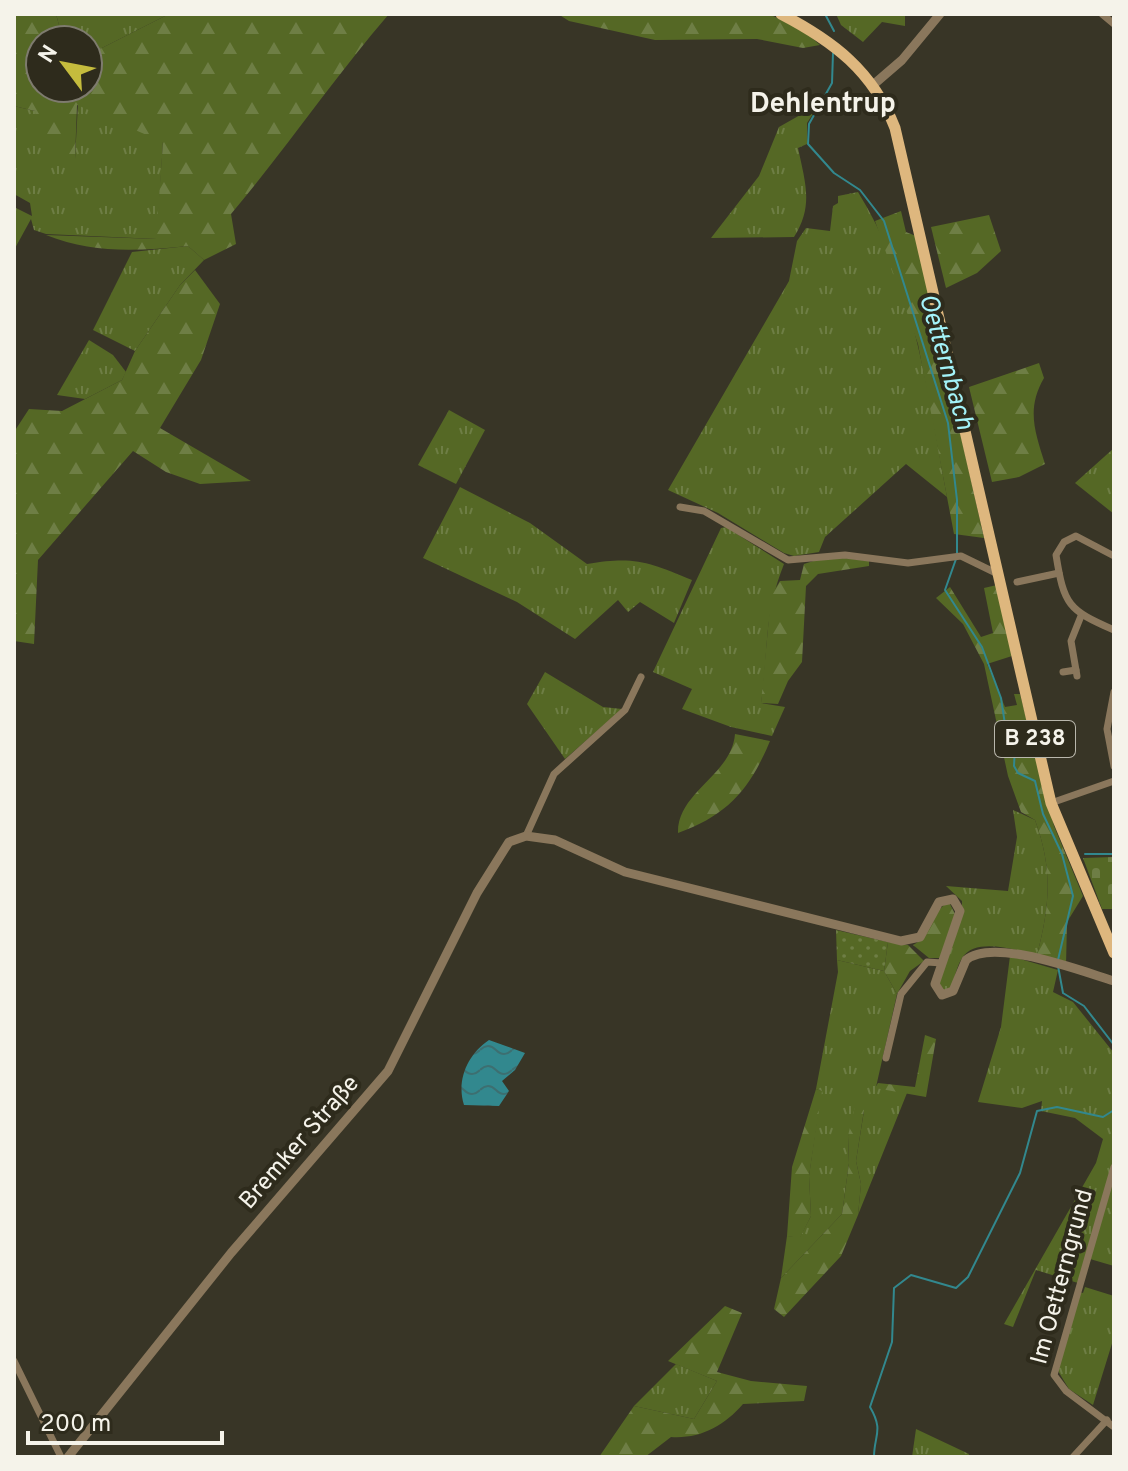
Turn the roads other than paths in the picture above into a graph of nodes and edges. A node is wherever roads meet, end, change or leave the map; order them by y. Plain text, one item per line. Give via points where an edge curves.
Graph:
1 (781, 14) edge
2 (940, 14) edge
3 (1102, 14) edge
4 (1114, 24) edge
5 (873, 85) junction
6 (680, 507) dead end
7 (1114, 556) edge
8 (1059, 573) junction
9 (998, 574) junction
10 (1017, 582) dead end
11 (1081, 616) junction
12 (1114, 630) edge
13 (1063, 672) dead end
14 (641, 677) dead end
15 (1114, 692) edge
16 (1114, 766) edge
17 (1114, 781) edge
18 (1051, 803) junction
19 (526, 836) junction
20 (1114, 953) edge
21 (942, 963) junction
22 (1114, 981) edge
23 (886, 1058) dead end
24 (1114, 1167) edge
25 (14, 1361) edge
26 (1112, 1424) edge
27 (61, 1457) edge
28 (68, 1457) edge
29 (1073, 1457) edge

1 - 5 main road, B 238 via 833,43
2 - 5 street
3 - 4 street
5 - 9 main road, B 238 via 901,148
6 - 9 street via 704,511 795,562 833,555 908,563 961,556
7 - 8 street via 1070,537 1056,555
8 - 10 street
8 - 11 street via 1067,604
9 - 18 main road, B 238
11 - 12 street
11 - 13 street via 1071,641 1077,673
14 - 19 street, Bremker Straße via 625,710 554,774
15 - 16 street via 1107,729
17 - 18 street
18 - 20 main road, B 238
19 - 21 street via 580,849 625,872 901,941 920,937 939,902 953,899 960,911
19 - 28 street, Bremker Straße via 501,851 388,1071 231,1253
21 - 22 street via 935,987 944,996 953,991 966,960 977,953 999,952
21 - 23 street via 927,962 904,989
24 - 26 street, Im Oetterngrund via 1054,1375 1066,1391
25 - 27 street
26 - 29 street

